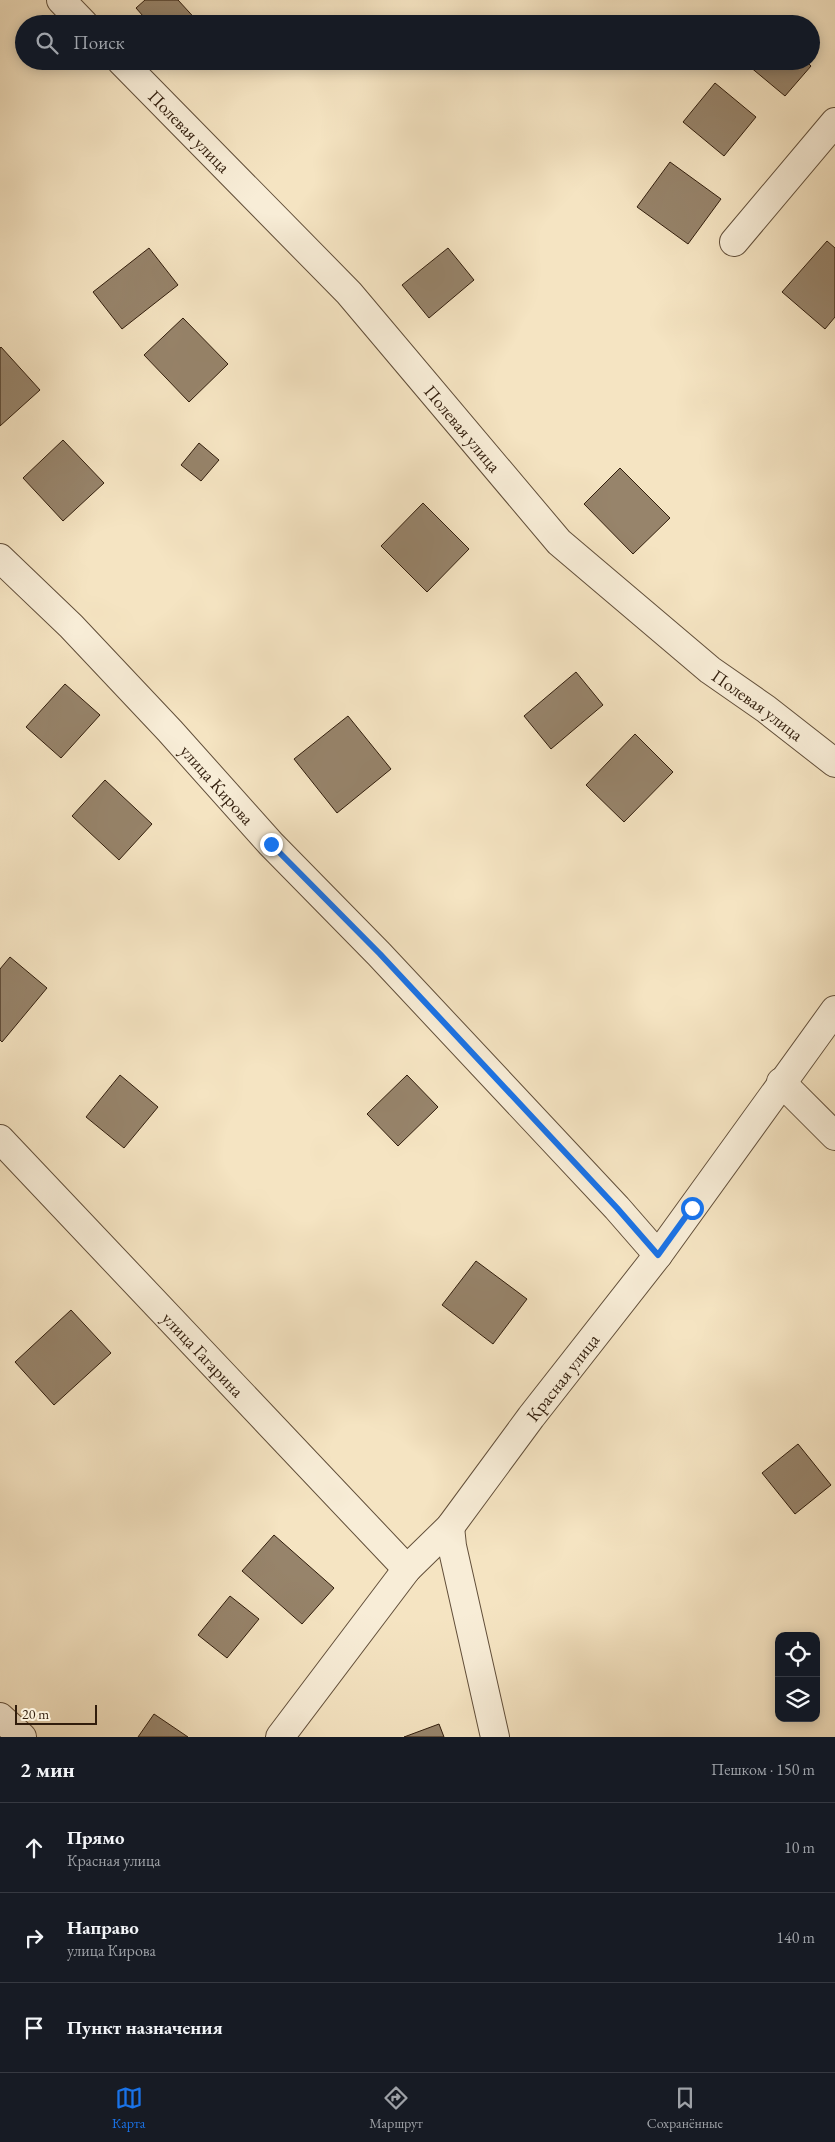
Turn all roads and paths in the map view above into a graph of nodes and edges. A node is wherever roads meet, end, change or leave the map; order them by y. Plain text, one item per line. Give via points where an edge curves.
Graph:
1 (61, 0) edge
2 (75, 15) edge
3 (130, 70) edge
4 (835, 122) edge
5 (734, 242) dead end
6 (0, 558) edge
7 (835, 763) edge
8 (835, 1010) edge
9 (781, 1082) junction
10 (835, 1136) edge
11 (0, 1139) edge
12 (658, 1255) junction
13 (450, 1527) junction
14 (407, 1569) junction
15 (0, 1717) edge
16 (22, 1737) edge
17 (280, 1737) edge
18 (495, 1737) edge

1 - 2 street
3 - 7 street, Полевая улица via 348,293 559,542 710,670
4 - 5 street
6 - 12 street, улица Кирова via 84,640
8 - 9 street, Красная улица
9 - 10 street
9 - 12 street, Красная улица
11 - 14 street, улица Гагарина
12 - 13 street, Красная улица
13 - 14 street, Красная улица
13 - 18 street
14 - 17 street, Красная улица
15 - 16 street

